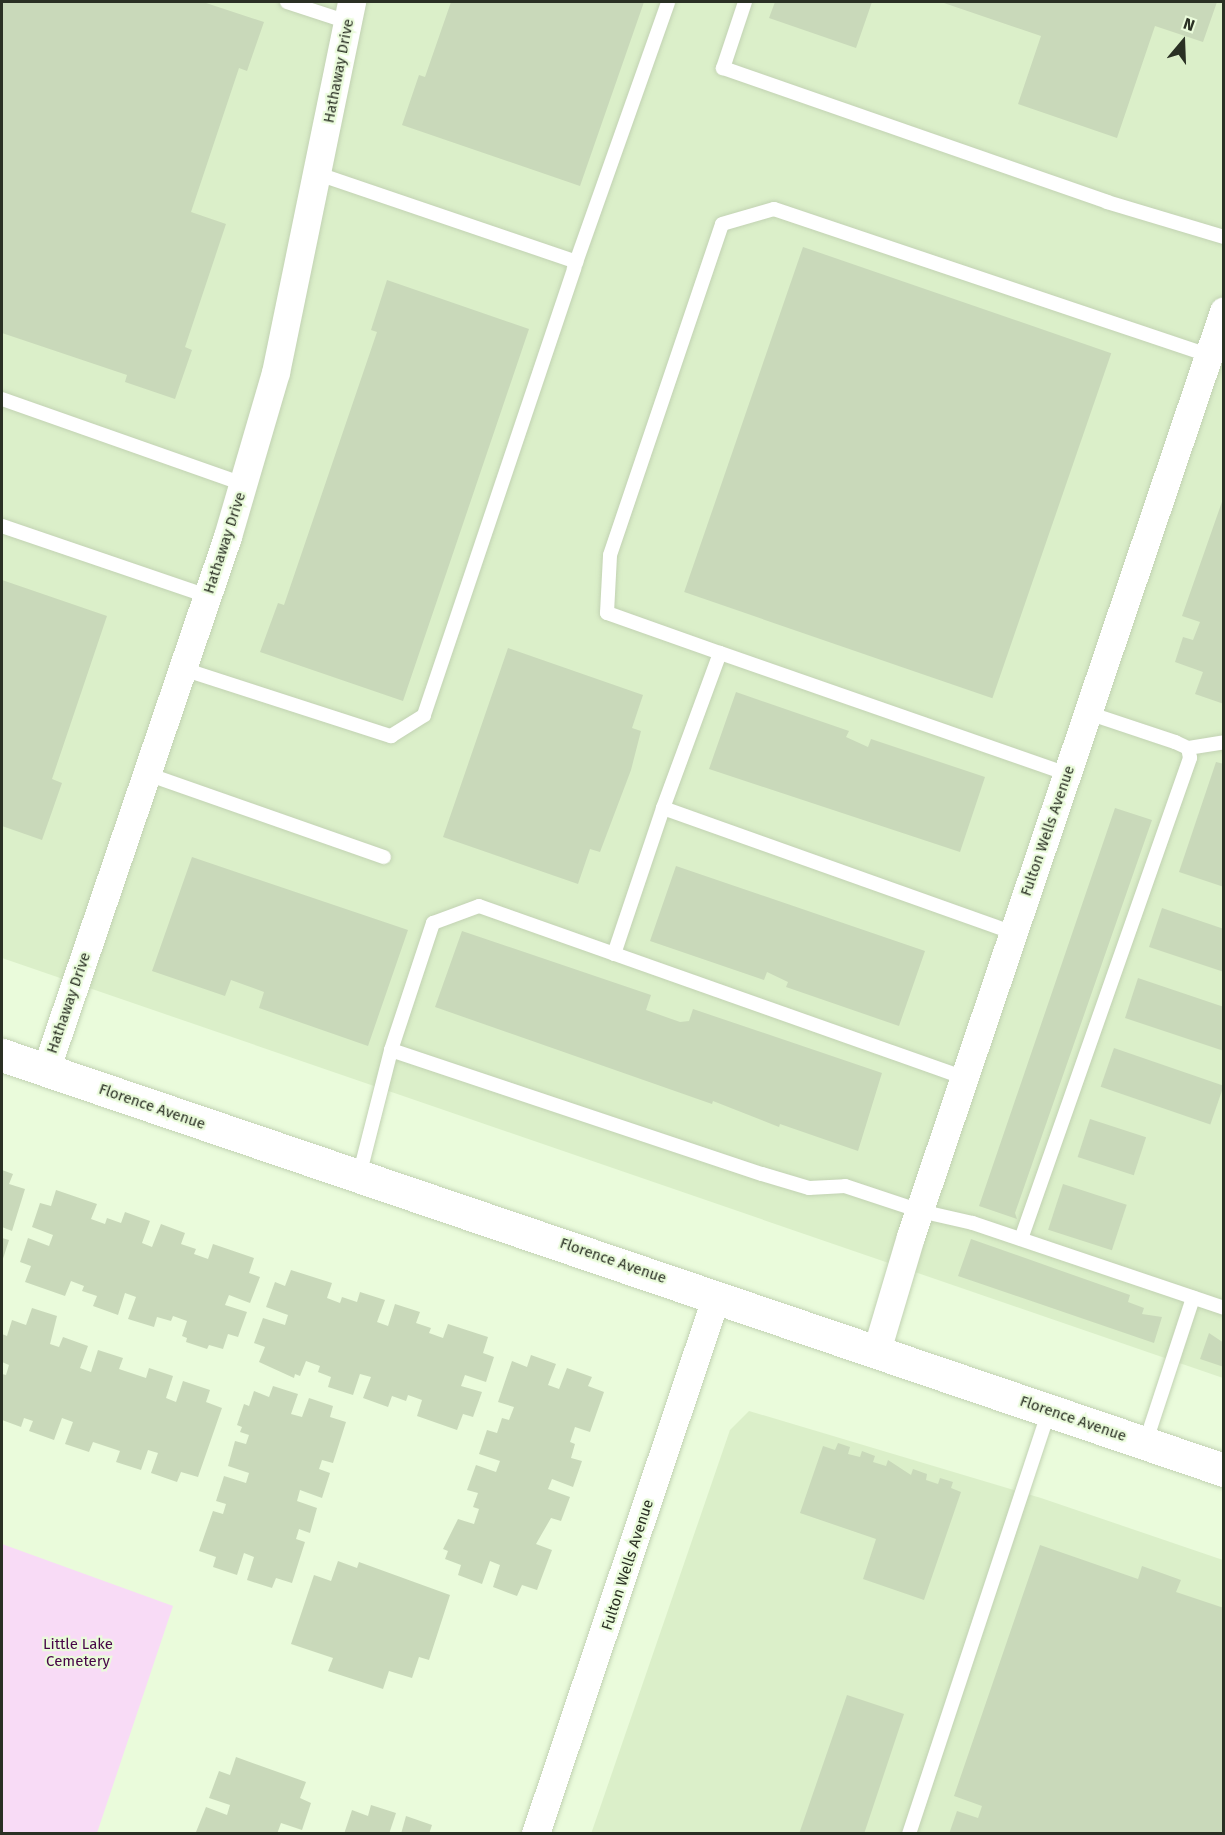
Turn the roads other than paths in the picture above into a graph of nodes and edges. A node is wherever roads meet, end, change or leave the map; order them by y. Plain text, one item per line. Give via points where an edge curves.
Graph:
1 (287, 2) edge
2 (668, 2) edge
3 (744, 2) edge
4 (350, 12) edge
5 (318, 174) junction
6 (1224, 237) edge
7 (576, 262) junction
8 (1224, 312) edge
9 (1209, 355) junction
10 (2, 399) edge
11 (243, 484) junction
12 (2, 526) edge
13 (208, 596) junction
14 (720, 653) junction
15 (183, 669) junction
16 (1088, 713) junction
17 (1224, 742) edge
18 (1188, 748) junction
19 (147, 774) junction
20 (1067, 774) junction
21 (663, 808) junction
22 (384, 857) dead end
23 (1014, 933) junction
24 (614, 954) junction
25 (391, 1050) junction
26 (2, 1055) edge
27 (46, 1071) junction
28 (965, 1078) junction
29 (359, 1176) junction
30 (920, 1211) junction
31 (1021, 1239) junction
32 (717, 1296) junction
33 (1192, 1298) junction
34 (1224, 1308) edge
35 (877, 1351) junction
36 (1049, 1410) junction
37 (1145, 1444) junction
38 (1224, 1470) edge
39 (536, 1833) edge
40 (909, 1833) edge

1 - 4 lane
2 - 7 lane
3 - 6 lane via 723,68 1096,198
4 - 5 street, Hathaway Drive
5 - 7 lane
5 - 11 street, Hathaway Drive via 276,373
7 - 15 lane via 424,715 391,736
8 - 9 street, Fulton Wells Avenue
9 - 14 lane via 774,209 722,224 610,555 607,613
9 - 16 street, Fulton Wells Avenue
10 - 11 lane
11 - 13 street, Hathaway Drive
12 - 13 lane
13 - 15 street, Hathaway Drive
14 - 20 lane
14 - 21 lane
15 - 19 street, Hathaway Drive
16 - 18 lane
16 - 20 street, Fulton Wells Avenue
17 - 18 lane
18 - 31 lane via 1190,758
19 - 22 lane
19 - 27 street, Hathaway Drive
20 - 23 street, Fulton Wells Avenue
21 - 23 lane
21 - 24 lane
23 - 28 street, Fulton Wells Avenue
24 - 25 lane via 479,906 433,923
24 - 28 lane
25 - 29 lane
25 - 30 lane via 762,1174 809,1188 845,1186
26 - 27 main road, Florence Avenue
27 - 29 main road, Florence Avenue
28 - 30 street, Fulton Wells Avenue
29 - 32 main road, Florence Avenue
30 - 31 lane via 973,1222
30 - 35 street, Fulton Wells Avenue
31 - 33 lane
32 - 35 main road, Florence Avenue
32 - 39 street, Fulton Wells Avenue
33 - 34 lane
33 - 37 lane
35 - 36 main road, Florence Avenue
36 - 37 main road, Florence Avenue
36 - 40 lane
37 - 38 main road, Florence Avenue

